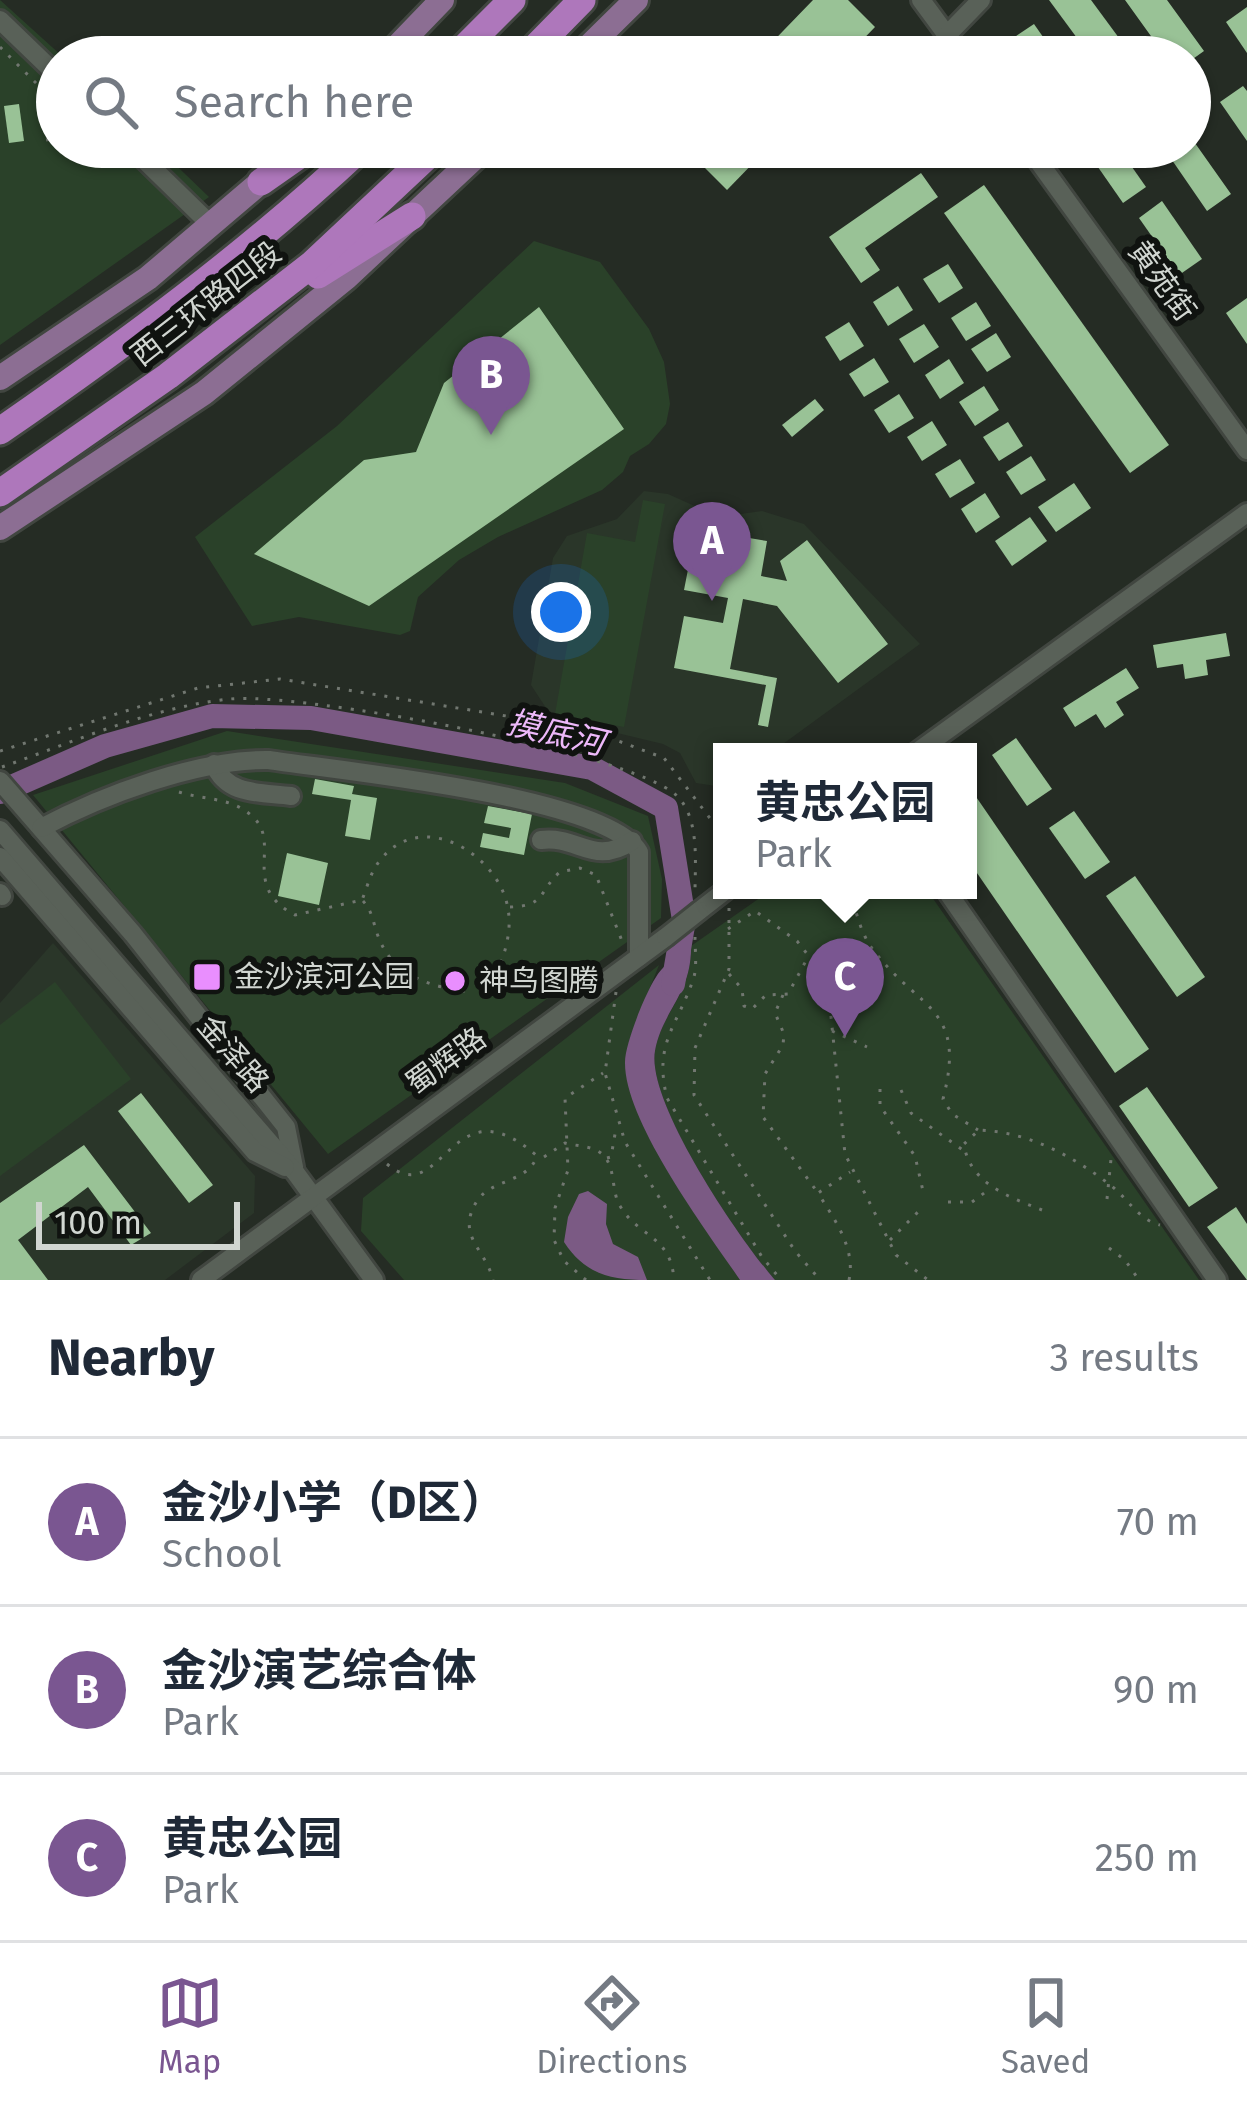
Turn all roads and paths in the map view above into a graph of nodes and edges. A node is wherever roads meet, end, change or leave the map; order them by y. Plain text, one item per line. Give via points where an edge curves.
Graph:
1 (442, 0) edge
2 (512, 0) edge
3 (582, 0) edge
4 (636, 0) edge
5 (921, 0) edge
6 (981, 0) edge
7 (0, 20) edge
8 (491, 21) junction
9 (947, 35) joint
10 (407, 36) edge
11 (470, 36) edge
12 (476, 36) edge
13 (547, 36) edge
14 (599, 36) edge
15 (0, 47) edge
16 (36, 55) edge
17 (36, 83) edge
18 (153, 168) edge
19 (277, 168) edge
20 (281, 168) edge
21 (339, 168) edge
22 (414, 168) edge
23 (463, 168) edge
24 (1043, 168) edge
25 (261, 182) junction
26 (412, 216) junction
27 (211, 225) junction
28 (222, 334) junction
29 (0, 378) edge
30 (0, 431) edge
31 (1247, 450) edge
32 (0, 493) edge
33 (1247, 513) edge
34 (0, 528) edge
35 (929, 743) edge
36 (0, 752) edge
37 (214, 764) junction
38 (0, 767) edge
39 (168, 778) junction
40 (0, 782) edge
41 (291, 796) dead end
42 (713, 822) edge
43 (41, 828) junction
44 (0, 830) edge
45 (541, 840) dead end
46 (632, 841) junction
47 (0, 857) edge
48 (717, 899) edge
49 (728, 899) edge
50 (853, 899) edge
51 (952, 899) edge
52 (362, 900) junction
53 (508, 908) junction
54 (696, 917) junction
55 (728, 929) junction
56 (872, 949) junction
57 (809, 956) junction
58 (629, 964) junction
59 (819, 972) junction
60 (497, 973) dead end
61 (728, 973) junction
62 (470, 992) dead end
63 (783, 995) junction
64 (832, 1031) junction
65 (867, 1047) dead end
66 (605, 1072) junction
67 (880, 1089) dead end
68 (901, 1090) dead end
69 (980, 1130) junction
70 (616, 1133) dead end
71 (1116, 1137) junction
72 (565, 1142) junction
73 (575, 1146) junction
74 (965, 1152) junction
75 (553, 1153) junction
76 (566, 1153) junction
77 (540, 1157) junction
78 (382, 1158) dead end
79 (608, 1158) junction
80 (852, 1171) junction
81 (295, 1172) junction
82 (1109, 1184) junction
83 (992, 1186) junction
84 (923, 1191) dead end
85 (818, 1193) junction
86 (312, 1197) junction
87 (1107, 1199) dead end
88 (948, 1202) dead end
89 (1042, 1210) dead end
90 (918, 1212) dead end
91 (1176, 1222) junction
92 (888, 1241) junction
93 (1109, 1248) dead end
94 (581, 1279) edge
95 (200, 1280) edge
96 (374, 1280) edge
97 (493, 1280) edge
98 (674, 1280) edge
99 (710, 1280) edge
100 (781, 1280) edge
101 (820, 1280) edge
102 (849, 1280) edge
103 (928, 1280) edge
104 (1139, 1280) edge
105 (1217, 1280) edge

1 - 10 main road
2 - 8 highway
3 - 13 highway
4 - 14 main road
5 - 9 street
6 - 9 street
7 - 16 street
8 - 11 highway
8 - 12 highway
15 - 17 path
18 - 27 street
19 - 25 main road
20 - 25 highway
21 - 30 highway, 西三环路四段 via 135,338
22 - 28 highway, 西三环路四段
23 - 26 main road
24 - 31 street, 黄苑街
25 - 27 main road
26 - 28 highway
26 - 34 main road via 204,393
27 - 29 main road
28 - 32 highway, 西三环路四段
33 - 35 street
36 - 42 path via 198,688 280,679 586,729 664,758
37 - 39 street
37 - 41 street via 237,790
37 - 46 street via 269,760 529,801 599,821
38 - 54 path via 164,710 256,697 518,741 584,756 680,797 693,831
39 - 43 street
39 - 52 path via 184,795 251,815 262,828 263,882 284,910 295,915
40 - 43 street
43 - 81 street via 286,1127
44 - 81 street, 金泽路
45 - 46 street via 593,853
46 - 58 street via 639,852
47 - 81 street via 255,1152
48 - 54 street, 蜀辉路
49 - 55 path
50 - 56 path
51 - 71 street
52 - 53 path via 384,854 426,837 449,840 481,860
52 - 62 path via 400,967 418,981
53 - 58 path via 543,898 560,872 588,870
53 - 60 path
54 - 58 street, 蜀辉路, bridge
54 - 100 path via 695,973 664,1042 663,1084 692,1145
55 - 57 path via 755,911
55 - 61 path
56 - 59 path
56 - 69 path via 943,1024 951,1062 943,1099
57 - 59 path
57 - 63 path
58 - 66 path
58 - 86 street, 蜀辉路
59 - 64 path
61 - 63 path via 744,1006
61 - 101 path via 694,1048 694,1095
63 - 85 path via 775,1012 783,1045 765,1074 763,1117
64 - 65 path
64 - 80 path
66 - 72 path via 565,1098
66 - 99 path via 626,1142
67 - 84 path via 880,1106 915,1156
68 - 74 path via 910,1113
69 - 74 path
69 - 82 path via 1018,1133
70 - 79 path
71 - 82 path
71 - 91 street
72 - 73 path
72 - 75 path
72 - 76 path
73 - 76 path
73 - 79 path
74 - 83 path
75 - 76 path
75 - 77 path
76 - 94 path via 554,1240
77 - 78 path via 487,1130 455,1142 422,1174 392,1169
77 - 97 path via 483,1192 471,1210 470,1240
79 - 98 path via 617,1201 670,1253
80 - 85 path
80 - 92 path
81 - 86 street, 金泽路
82 - 87 path
82 - 91 path via 1148,1222
83 - 88 path via 972,1202
83 - 89 path
85 - 102 path via 845,1239
86 - 95 street, 蜀辉路
86 - 96 street, 金泽路
90 - 92 path
91 - 105 street
92 - 103 path
93 - 104 path

